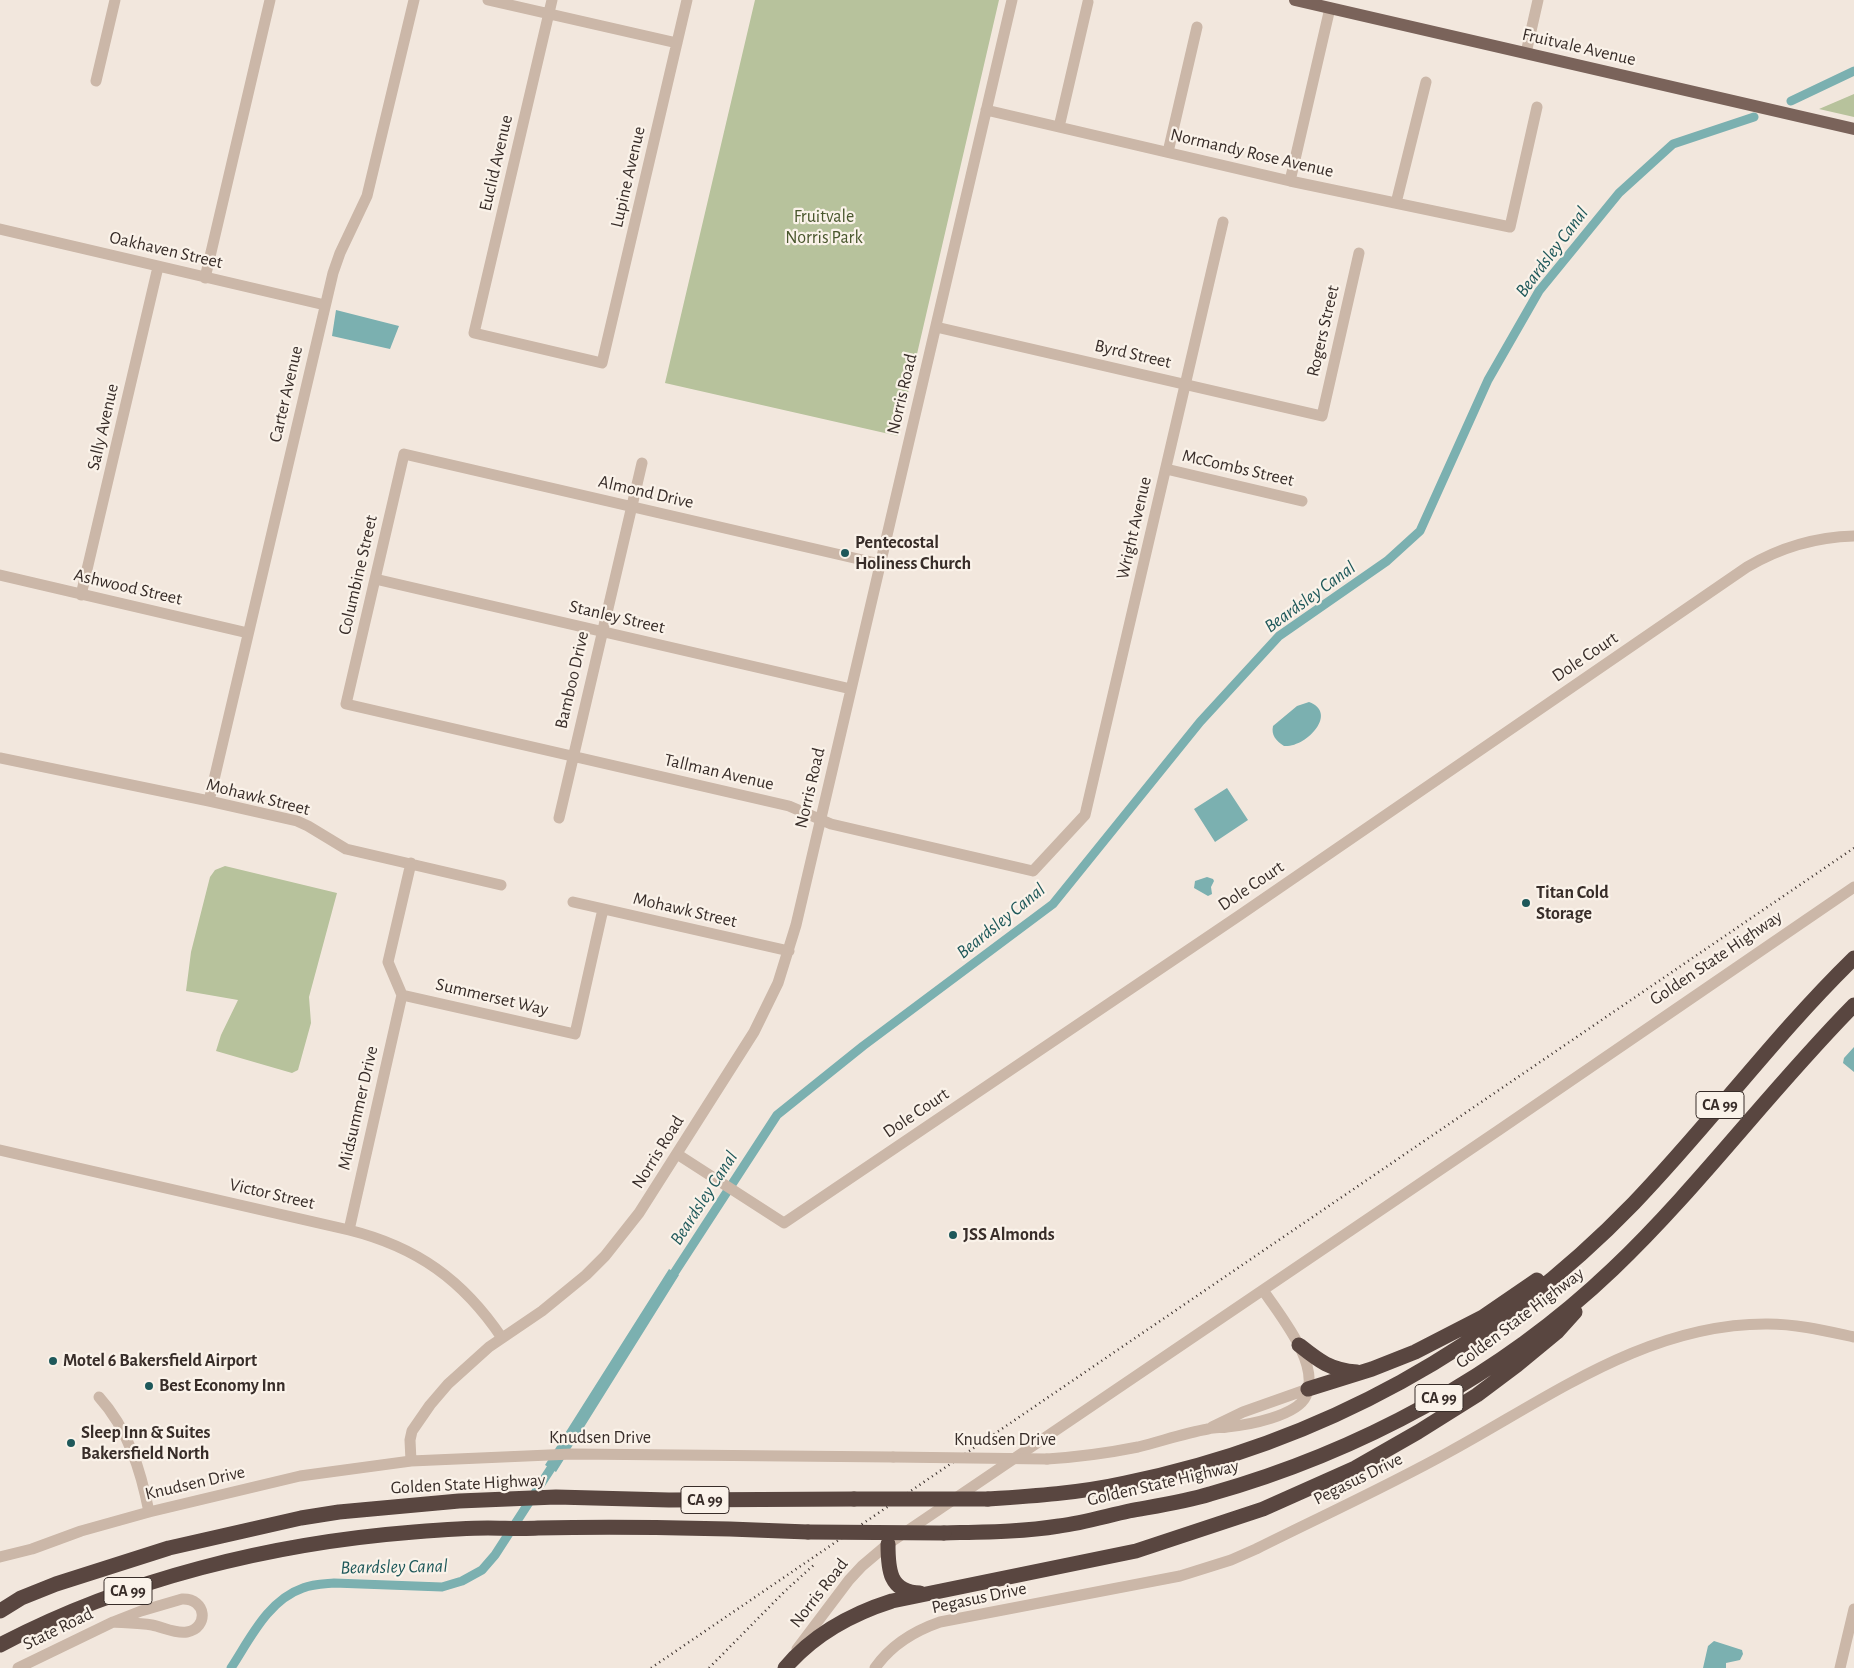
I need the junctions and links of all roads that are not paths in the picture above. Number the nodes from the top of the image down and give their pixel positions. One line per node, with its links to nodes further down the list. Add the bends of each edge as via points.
1 (115, 0): 16 (street)
2 (270, 0): 29 (street)
3 (414, 0): 30 (street, Carter Avenue, via 369,189 332,273)
4 (488, 0): 12 (street)
5 (552, 0): 12 (street, Euclid Avenue)
6 (687, 0): 14 (street, Lupine Avenue)
7 (1012, 0): 19 (street, Norris Road)
8 (1295, 0): 11 (main road, Fruitvale Avenue)
9 (1538, 0): 15 (street)
10 (1088, 2): 20 (street)
11 (1330, 8): 15 (main road, Fruitvale Avenue); 23 (street)
12 (548, 14): 14 (street); 32 (street, Euclid Avenue, via 474,333)
13 (1197, 27): 22 (street)
14 (677, 43): 32 (street, Lupine Avenue)
15 (1526, 53): 21 (main road, Fruitvale Avenue)
16 (96, 81)
17 (1426, 82): 24 (street)
18 (1537, 107): 24 (street, Normandy Rose Avenue, via 1510,227)
19 (986, 110): 20 (street, Normandy Rose Avenue); 31 (street, Norris Road)
20 (1059, 127): 22 (street, Normandy Rose Avenue)
21 (1854, 128)
22 (1168, 152): 23 (street, Normandy Rose Avenue)
23 (1290, 180): 24 (street, Normandy Rose Avenue)
24 (1396, 203)
25 (1223, 222): 33 (street, Wright Avenue)
26 (0, 230): 28 (street, Oakhaven Street)
27 (1359, 253): 34 (street, Rogers Street)
28 (158, 267): 29 (street, Oakhaven Street); 44 (street, Sally Avenue)
29 (205, 278): 30 (street, Oakhaven Street)
30 (325, 305): 46 (street, Carter Avenue)
31 (936, 327): 33 (street, Byrd Street); 41 (street, Norris Road)
32 (602, 363)
33 (1185, 384): 34 (street, Byrd Street); 37 (street, Wright Avenue)
34 (1322, 416)
35 (404, 454): 39 (street, Almond Drive); 43 (street, Columbine Street)
36 (642, 463): 39 (street, Bamboo Drive)
37 (1166, 469): 38 (street, McCombs Street); 54 (street, Wright Avenue, via 1085,814)
38 (1302, 501)
39 (631, 506): 41 (street, Almond Drive); 45 (street, Bamboo Drive)
40 (1854, 536): 65 (street, Dole Court, via 1800,543 1748,567 784,1223)
41 (880, 564): 47 (street, Norris Road)
42 (0, 575): 44 (street, Ashwood Street)
43 (375, 579): 45 (street, Stanley Street); 48 (street, Columbine Street)
44 (82, 595): 46 (street, Ashwood Street)
45 (602, 631): 47 (street, Stanley Street); 49 (street, Bamboo Drive)
46 (248, 633): 51 (street, Carter Avenue)
47 (851, 689): 53 (street, Norris Road)
48 (346, 704): 49 (street, Tallman Avenue)
49 (572, 756): 52 (street, Bamboo Drive); 53 (street, Tallman Avenue, via 789,806)
50 (0, 758): 51 (street, Mohawk Street)
51 (208, 801): 55 (street, Mohawk Street, via 297,821 346,849)
52 (559, 818)
53 (820, 821): 54 (street, Tallman Avenue, via 1033,871); 60 (street, Norris Road)
54 (1066, 835)
55 (411, 863): 56 (street, Mohawk Street); 62 (street, via 388,962)
56 (501, 885)
57 (1854, 887): 69 (street, Golden State Highway)
58 (573, 902): 59 (street, Mohawk Street)
59 (603, 909): 60 (street, Mohawk Street); 62 (street, Summerset Way, via 575,1034)
60 (789, 951): 65 (street, Norris Road, via 778,983 754,1032)
61 (1854, 958): 67 (highway, Golden State Highway / CA 99, via 1634,1203)
62 (402, 995): 66 (street, Midsummer Drive)
63 (1854, 1005): 68 (highway, Golden State Highway / CA 99, via 1666,1216)
64 (0, 1150): 66 (street, Victor Street)
65 (677, 1154): 71 (street, Norris Road, via 639,1213 606,1256 566,1293)
66 (349, 1230): 71 (street, Victor Street, via 404,1248 442,1272 482,1310)
67 (1585, 1251): 73 (highway, via 1456,1332); 82 (highway, Golden State Highway / CA 99, bridge, via 1491,1327 1380,1394 1298,1432 1227,1458 1124,1484 1067,1493 988,1499 556,1497 406,1505 293,1520 169,1548)
68 (1613, 1269): 81 (highway, via 1558,1332 1517,1365 1427,1427 1355,1468 1263,1509 1136,1551); 87 (highway, Golden State Highway / CA 99, bridge, via 1551,1322 1463,1384 1381,1429 1271,1475 1207,1495 1060,1526 1003,1531 486,1528 330,1541 216,1563 103,1600)
69 (1263, 1290): 72 (street); 79 (street, Golden State Highway)
70 (1854, 1337): 90 (street, Pegasus Drive, via 1806,1327 1757,1324 1701,1330 1659,1342 1599,1369 1449,1452 1232,1560 1180,1576 940,1622 897,1644)
71 (502, 1338): 77 (street, Norris Road, via 468,1365 430,1405 412,1431)
72 (1299, 1345): 73 (highway, via 1326,1366); 74 (street, via 1308,1368)
73 (1363, 1372): 74 (highway)
74 (1308, 1389): 76 (street, Knudsen Drive, via 1226,1418); 76 (street, Knudsen Drive, via 1300,1406 1286,1413 1228,1427)
75 (99, 1397): 78 (street, via 128,1443 138,1467)
76 (1210, 1428): 77 (street, Knudsen Drive, bridge, via 1120,1451 1047,1458 572,1454)
77 (411, 1461): 78 (street, Knudsen Drive, via 300,1476)
78 (149, 1512): 80 (street, Knudsen Drive)
79 (888, 1544): 81 (highway, via 888,1568 896,1584 910,1592); 89 (street, Norris Road, via 849,1580)
80 (0, 1558)
81 (924, 1593): 89 (highway, via 854,1615 813,1641)
82 (21, 1598): 83 (highway); 85 (highway, Golden State Highway / CA 99)
83 (0, 1606)
84 (1854, 1609): 91 (street)
85 (0, 1610)
86 (113, 1622): 86 (street, State Road, via 186,1632 199,1625 202,1610 195,1601 182,1599); 88 (street, State Road)
87 (0, 1645)
88 (18, 1668)
89 (784, 1668)
90 (875, 1668)
91 (1840, 1668)

